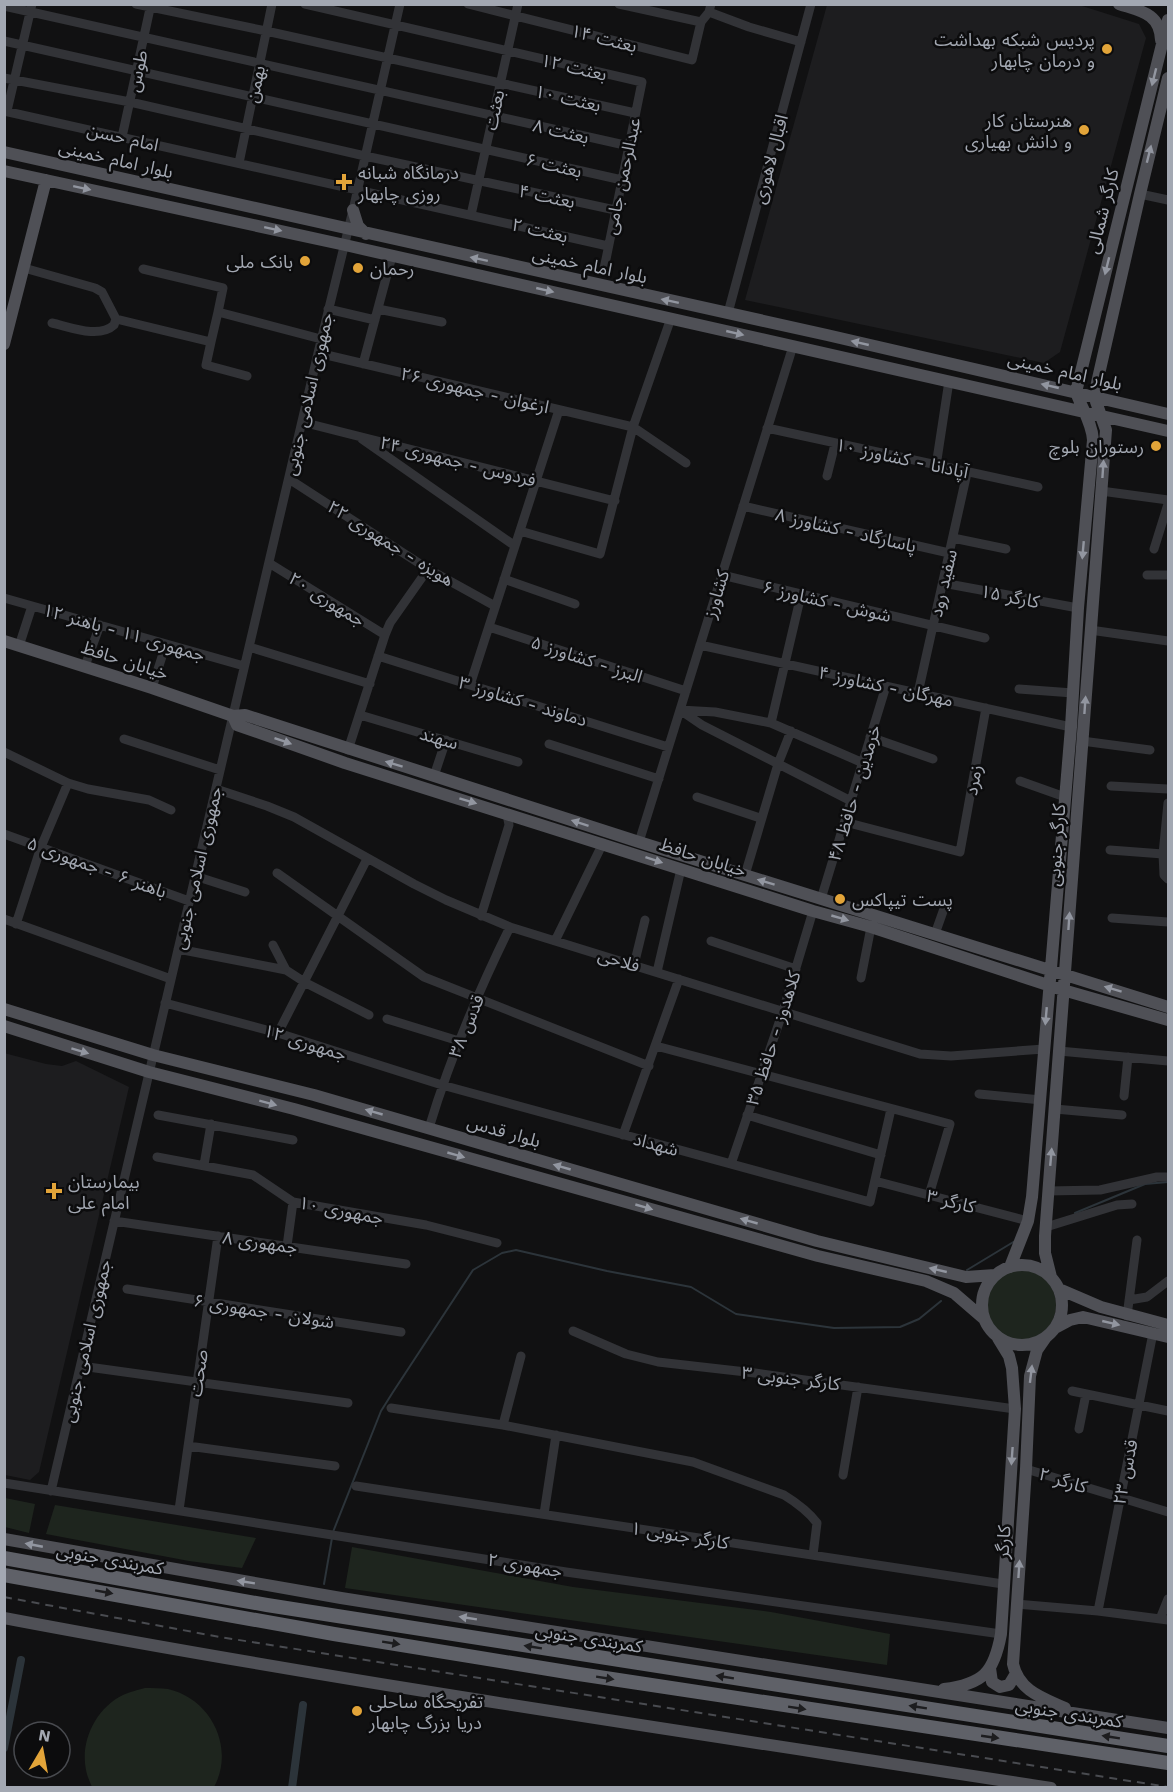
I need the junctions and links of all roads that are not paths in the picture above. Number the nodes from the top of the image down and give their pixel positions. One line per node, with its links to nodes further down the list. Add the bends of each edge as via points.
1 (136, 4): 11 (street, بعثت ۱۰)
2 (272, 4): 18 (street, بهمن)
3 (305, 4): 17 (street, بعثت ۱۲)
4 (400, 4): 17 (street, جمهوری اسلامی جنوبی)
5 (468, 4): 14 (street, بعثت ۱۴)
6 (518, 4): 14 (street, بعثت)
7 (619, 4): 16 (street)
8 (811, 4): 21 (street, اقبال لاهوری)
9 (1119, 4): 23 (main road, via 1152,16 1161,31)
10 (4, 6): 12 (street, بعثت ۸)
11 (151, 6): 18 (street, بعثت ۱۰); 19 (street, طوس)
12 (32, 8): 19 (street, بعثت ۸); 22 (street)
13 (710, 8): 16 (street); 21 (street, via 749,27)
14 (515, 16): 16 (street, بعثت ۱۴, via 692,60); 24 (street, بعثت)
15 (1168, 20): 23 (main road, کارگر شمالی)
16 (701, 22)
17 (395, 27): 24 (street, بعثت ۱۲); 25 (street, جمهوری اسلامی جنوبی)
18 (266, 31): 25 (street, بعثت ۱۰); 26 (street, بهمن)
19 (144, 37): 26 (street, بعثت ۸); 27 (street, طوس)
20 (4, 41): 22 (street, بعثت ۶)
21 (801, 42): 69 (street, اقبال لاهوری)
22 (23, 45): 27 (street, بعثت ۶); 29 (street)
23 (1162, 46): 76 (main road, کارگر شمالی, one-way to 76)
24 (507, 52): 30 (street, بعثت ۱۲); 31 (street, بعثت)
25 (388, 58): 31 (street, بعثت ۱۰); 32 (street, جمهوری اسلامی جنوبی)
26 (260, 63): 32 (street, بعثت ۸); 33 (street, بهمن)
27 (137, 71): 33 (street, بعثت ۶); 34 (street, طوس)
28 (1168, 78): 38 (main road, کارگر شمالی)
29 (9, 79): 34 (street, بعثت ۴); 35 (street)
30 (642, 82): 36 (street, عبدالرحمن جامی)
31 (500, 83): 36 (street, بعثت ۱۰); 37 (street, بعثت)
32 (380, 90): 37 (street, بعثت ۸); 39 (street, جمهوری اسلامی جنوبی)
33 (252, 98): 39 (street, بعثت ۶); 40 (street, بهمن)
34 (130, 102): 40 (street, بعثت ۴); 41 (street, طوس)
35 (6, 111): 41 (street, امام حسن)
36 (635, 113): 42 (street, عبدالرحمن جامی)
37 (493, 116): 42 (street, بعثت ۸); 43 (street, بعثت)
38 (1163, 119): 52 (main road, کارگر شمالی, one-way to 38)
39 (372, 124): 43 (street, بعثت ۶); 45 (street, جمهوری اسلامی جنوبی)
40 (246, 128): 45 (street, بعثت ۴); 46 (street, بهمن)
41 (122, 136): 46 (street, امام حسن)
42 (628, 146): 49 (street, عبدالرحمن جامی)
43 (486, 150): 49 (street, بعثت ۶); 50 (street, بعثت)
44 (4, 152): 57 (main road, بلوار امام خمینی)
45 (365, 156): 50 (street, بعثت ۴); 51 (street, جمهوری اسلامی جنوبی)
46 (239, 163): 51 (street, امام حسن)
47 (4, 171): 48 (main road, بلوار امام خمینی)
48 (46, 180): 60 (main road, بلوار امام خمینی, one-way to 60); 63 (main road)
49 (621, 180): 55 (street, عبدالرحمن جامی)
50 (479, 181): 55 (street, بعثت ۴); 56 (street, بعثت)
51 (358, 189): 54 (street, جمهوری اسلامی جنوبی); 56 (street, بعثت ۲)
52 (1140, 194): 53 (street); 77 (main road, کارگر شمالی)
53 (1168, 200)
54 (353, 210): 57 (main road, via 343,223); 58 (street, جمهوری اسلامی جنوبی); 59 (main road, via 358,226)
55 (615, 210): 61 (street, عبدالرحمن جامی)
56 (471, 215): 61 (street, بعثت ۲)
57 (334, 227): 58 (main road, بلوار امام خمینی)
58 (348, 230): 59 (main road, بلوار امام خمینی); 60 (street, جمهوری اسلامی جنوبی)
59 (366, 234): 69 (main road, بلوار امام خمینی, one-way to 59)
60 (345, 244): 62 (main road, بلوار امام خمینی); 66 (street, جمهوری اسلامی جنوبی)
61 (608, 246): 65 (street, عبدالرحمن جامی)
62 (392, 256): 67 (street); 71 (main road, بلوار امام خمینی, one-way to 71)
63 (24, 268): 70 (main road); 72 (street, via 95,288 102,292)
64 (143, 269): 68 (street, via 223,288)
65 (603, 269)
66 (328, 309): 73 (street); 78 (street, جمهوری اسلامی جنوبی)
67 (378, 309): 73 (street); 74 (street)
68 (218, 312): 78 (street); 79 (street)
69 (728, 314): 86 (main road, بلوار امام خمینی, one-way to 69)
70 (8, 316): 80 (main road)
71 (671, 318): 81 (main road, بلوار امام خمینی, one-way to 81); 93 (street)
72 (116, 319): 75 (street, via 114,325 103,331); 79 (street)
73 (375, 320): 83 (street)
74 (442, 322)
75 (52, 323)
76 (1093, 324): 77 (main road, via 1099,334); 86 (main road, کارگر شمالی)
77 (1110, 329): 87 (main road, کارگر شمالی)
78 (321, 339): 82 (street, جمهوری اسلامی جنوبی)
79 (211, 342): 84 (street, via 206,365)
80 (4, 344)
81 (793, 346): 85 (main road, بلوار امام خمینی); 94 (street, کشاورز)
82 (318, 353): 83 (street, ارغوان - جمهوری ۲۶); 92 (street, جمهوری اسلامی جنوبی)
83 (363, 364): 88 (street, ارغوان - جمهوری ۲۶)
84 (247, 376)
85 (949, 381): 89 (main road, بلوار امام خمینی); 99 (street)
86 (1077, 392): 87 (main road, بلوار امام خمینی); 89 (main road)
87 (1094, 396): 90 (main road, بلوار امام خمینی); 91 (main road)
88 (559, 410): 93 (street, ارغوان - جمهوری ۲۶); 103 (street)
89 (1083, 410): 91 (main road, بلوار امام خمینی); 127 (main road, کارگر جنوبی, one-way to 127, via 1091,424 1093,440)
90 (1168, 414)
91 (1102, 415): 95 (main road, بلوار امام خمینی); 105 (main road, کارگر جنوبی, one-way to 91, via 1106,430)
92 (302, 422): 96 (street, فردوس - جمهوری ۲۴); 102 (street, جمهوری اسلامی جنوبی)
93 (633, 427): 98 (street); 106 (street)
94 (767, 428): 97 (street, آپادانا - کشاورز ۱۰); 108 (street, کشاورز)
95 (1168, 431)
96 (357, 436): 103 (street, فردوس - جمهوری ۲۴); 111 (street)
97 (835, 444): 99 (street, آپادانا - کشاورز ۱۰); 101 (street)
98 (686, 463)
99 (936, 466): 100 (street, آپادانا - کشاورز ۱۰)
100 (967, 473): 104 (street, آپادانا - کشاورز ۱۰); 110 (street, سفید رود)
101 (827, 476)
102 (288, 478): 115 (street, جمهوری اسلامی جنوبی); 116 (street, هویزه - جمهوری ۲۲)
103 (536, 481): 106 (street, فردوس - جمهوری ۲۴); 109 (street)
104 (1038, 487)
105 (1101, 491): 107 (street); 128 (main road, کارگر جنوبی)
106 (615, 501): 109 (street, via 600,554)
107 (1168, 502): 113 (street)
108 (743, 506): 114 (street, پاسارگاد - کشاورز ۸); 117 (street, کشاورز)
109 (520, 531): 111 (street)
110 (953, 538): 112 (street); 114 (street, سفید رود)
111 (515, 546): 120 (street)
112 (1006, 549)
113 (1154, 549)
114 (949, 553): 121 (street, سفید رود)
115 (269, 562): 133 (street, جمهوری ۲۰); 140 (street, جمهوری اسلامی جنوبی)
116 (428, 569): 126 (street, هویزه - جمهوری ۲۲); 133 (street)
117 (722, 575): 122 (street, شوش - کشاورز ۶); 139 (street, کشاورز)
118 (1147, 575): 119 (street)
119 (1168, 575)
120 (504, 579): 124 (street); 126 (street)
121 (943, 583): 127 (street, کارگر ۱۵); 130 (street, سفید رود)
122 (801, 595): 130 (street, شوش - کشاورز ۶); 142 (street)
123 (4, 598): 125 (street, جمهوری ۱۱ - باهنر ۱۲)
124 (575, 604)
125 (32, 606): 129 (street, جمهوری ۱۱ - باهنر ۱۲); 138 (street)
126 (495, 606): 131 (street)
127 (1078, 609): 128 (main road); 152 (main road, کارگر جنوبی)
128 (1092, 610): 132 (main road, کارگر جنوبی)
129 (100, 625): 137 (street, جمهوری ۱۱ - باهنر ۱۲); 143 (street)
130 (933, 626): 134 (street, شوش - کشاورز ۶); 151 (street, سفید رود)
131 (489, 627): 146 (street); 150 (street, البرز - کشاورز ۵)
132 (1090, 630): 136 (street); 163 (main road, کارگر جنوبی, one-way to 132)
133 (385, 635): 141 (street)
134 (985, 638)
135 (4, 641): 138 (main road, خیابان حافظ)
136 (1168, 642)
137 (166, 644): 144 (street, جمهوری ۱۱ - باهنر ۱۲); 148 (street)
138 (19, 645): 143 (main road, خیابان حافظ)
139 (700, 645): 142 (street, مهرگان - کشاورز ۴); 150 (street, کشاورز)
140 (249, 647): 144 (street, جمهوری اسلامی جنوبی); 145 (street)
141 (378, 656): 145 (street); 146 (street, دماوند - کشاورز ۳)
142 (785, 664): 147 (street, مهرگان - کشاورز ۴); 157 (street)
143 (85, 666): 148 (main road, خیابان حافظ)
144 (244, 666): 156 (street, جمهوری اسلامی جنوبی)
145 (369, 684): 155 (street)
146 (470, 685): 165 (street, دماوند - کشاورز ۳)
147 (886, 686): 151 (street, مهرگان - کشاورز ۴); 160 (street, خرمدین - حافظ ۴۸)
148 (152, 688): 156 (main road, خیابان حافظ)
149 (1019, 689): 152 (street)
150 (686, 691): 154 (street, کشاورز)
151 (918, 693): 153 (street, مهرگان - کشاورز ۴)
152 (1073, 693): 158 (main road, کارگر جنوبی)
153 (986, 708): 158 (street, مهرگان - کشاورز ۴); 189 (street, زمرد, via 960,852)
154 (680, 710): 157 (street); 165 (street, کشاورز); 172 (street)
155 (360, 715): 162 (street, سهند); 166 (street)
156 (233, 716): 166 (main road, خیابان حافظ, via 245,715); 173 (street, جمهوری اسلامی جنوبی); 187 (main road, خیابان حافظ, one-way to 187, via 237,725)
157 (771, 723): 159 (street)
158 (1071, 727): 181 (main road, کارگر جنوبی)
159 (791, 731): 171 (street); 172 (street)
160 (870, 737): 169 (street); 171 (street, خرمدین - حافظ ۴۸)
161 (124, 739): 173 (street)
162 (446, 740): 170 (street, سهند); 174 (street)
163 (1082, 741): 167 (street); 229 (main road, کارگر جنوبی, one-way to 163)
164 (549, 744): 175 (street)
165 (668, 747): 175 (street, کشاورز)
166 (348, 750): 174 (main road, خیابان حافظ, one-way to 166)
167 (1150, 750)
168 (4, 752): 177 (street)
169 (933, 759)
170 (518, 762)
171 (863, 763): 183 (street, خرمدین - حافظ ۴۸)
172 (778, 764): 183 (street); 188 (street)
173 (220, 770): 179 (street, جمهوری اسلامی جنوبی)
174 (434, 776): 186 (main road, خیابان حافظ)
175 (658, 779): 192 (street, کشاورز)
176 (1020, 781): 181 (street)
177 (68, 783): 185 (street, via 149,800); 194 (street)
178 (1112, 786): 180 (street)
179 (216, 789): 197 (street, فلاحی, via 294,817); 202 (street, جمهوری اسلامی جنوبی)
180 (1168, 789)
181 (1065, 797): 227 (main road, کارگر جنوبی)
182 (697, 798): 188 (street)
183 (851, 801): 189 (street, خرمدین - حافظ ۴۸)
184 (1168, 803): 196 (street)
185 (171, 810)
186 (552, 813): 190 (main road); 192 (main road, خیابان حافظ, one-way to 186)
187 (507, 814): 190 (main road, خیابان حافظ); 211 (street, via 509,825)
188 (760, 818): 201 (street)
189 (845, 822): 206 (street, خرمدین - حافظ ۴۸)
190 (548, 827): 193 (main road, خیابان حافظ)
191 (4, 834): 194 (street, باهنر ۶ - جمهوری ۵)
192 (639, 842): 198 (main road, خیابان حافظ)
193 (603, 843): 199 (main road, خیابان حافظ, one-way to 199); 220 (street)
194 (42, 847): 207 (street, باهنر ۶ - جمهوری ۵); 216 (street)
195 (1110, 850): 196 (street)
196 (1163, 854): 203 (street)
197 (367, 860): 210 (street); 211 (street, فلاحی)
198 (716, 866): 201 (main road, خیابان حافظ); 204 (main road)
199 (681, 869): 204 (main road, خیابان حافظ); 228 (street)
200 (277, 873): 210 (street)
201 (745, 875): 206 (main road, خیابان حافظ, one-way to 201)
202 (195, 876): 205 (street); 207 (street, جمهوری اسلامی جنوبی)
203 (1166, 877)
204 (712, 879): 209 (main road, خیابان حافظ)
205 (245, 892)
206 (821, 899): 219 (main road, خیابان حافظ)
207 (189, 901): 223 (street, جمهوری اسلامی جنوبی)
208 (946, 903): 219 (street)
209 (813, 911): 218 (main road, خیابان حافظ, one-way to 218); 225 (street, کلاهدوز - حافظ ۳۵)
210 (339, 916): 233 (street); 236 (street, via 424,977)
211 (481, 916): 217 (street, فلاحی)
212 (1112, 918): 215 (street)
213 (4, 920): 216 (street)
214 (645, 920): 224 (street)
215 (1168, 922)
216 (16, 924): 231 (street)
217 (510, 927): 220 (street, فلاحی); 236 (street, قدس ۳۸)
218 (871, 927): 230 (street); 234 (main road, خیابان حافظ)
219 (935, 934): 227 (main road, خیابان حافظ)
220 (555, 941): 224 (street, فلاحی)
221 (711, 941): 225 (street)
222 (273, 945): 226 (street)
223 (178, 950): 226 (street); 231 (street, جمهوری اسلامی جنوبی)
224 (634, 965): 228 (street, فلاحی)
225 (796, 969): 240 (street, کلاهدوز - حافظ ۳۵)
226 (286, 970): 233 (street)
227 (1050, 970): 229 (main road, خیابان حافظ); 234 (main road, کارگر جنوبی)
228 (657, 972): 232 (street, فلاحی)
229 (1065, 974): 235 (main road, کارگر جنوبی); 238 (main road, خیابان حافظ, one-way to 229)
230 (861, 978)
231 (171, 979): 237 (street, جمهوری اسلامی جنوبی)
232 (679, 979): 240 (street, فلاحی); 249 (street)
233 (306, 983): 241 (street); 246 (street)
234 (1049, 986): 235 (main road, خیابان حافظ); 250 (main road, کارگر جنوبی, one-way to 250)
235 (1063, 990): 243 (main road, خیابان حافظ); 251 (main road, کارگر جنوبی)
236 (476, 998): 247 (street, قدس ۳۸); 255 (street)
237 (165, 1003): 246 (street, جمهوری ۱۲); 252 (street, جمهوری اسلامی جنوبی)
238 (1168, 1006)
239 (4, 1009): 245 (main road, بلوار قدس)
240 (783, 1011): 250 (street, فلاحی, via 920,1054 951,1056); 257 (street, کلاهدوز - حافظ ۳۵)
241 (369, 1015)
242 (387, 1019): 247 (street)
243 (1168, 1020)
244 (4, 1026): 248 (main road, بلوار قدس)
245 (56, 1026): 248 (main road); 252 (main road, بلوار قدس)
246 (278, 1033): 258 (street, جمهوری ۱۲)
247 (459, 1041): 258 (street, قدس ۳۸)
248 (51, 1042): 256 (main road, بلوار قدس, one-way to 256)
249 (656, 1046): 255 (street); 257 (street)
250 (1044, 1049): 261 (main road, کارگر جنوبی)
251 (1059, 1051): 253 (street); 263 (main road, کارگر جنوبی)
252 (153, 1055): 256 (street, جمهوری اسلامی جنوبی); 268 (main road, بلوار قدس, one-way to 252)
253 (1128, 1057): 254 (street); 260 (street)
254 (1168, 1061)
255 (649, 1066): 269 (street)
256 (149, 1072): 276 (main road, بلوار قدس, one-way to 276); 283 (street, جمهوری اسلامی جنوبی)
257 (761, 1073): 262 (street); 265 (street, کلاهدوز - حافظ ۳۵)
258 (442, 1085): 268 (street, قدس ۳۸); 269 (street, شهداد)
259 (979, 1094): 261 (street)
260 (1124, 1096)
261 (1041, 1100): 284 (main road, کارگر جنوبی)
262 (891, 1109): 271 (street); 280 (street, via 950,1124)
263 (1054, 1109): 266 (street); 279 (main road, کارگر جنوبی, one-way to 263)
264 (158, 1115): 267 (street)
265 (747, 1115): 271 (street); 274 (street, کلاهدوز - حافظ ۳۵)
266 (1122, 1115)
267 (211, 1124): 270 (street); 275 (street)
268 (429, 1128): 272 (main road, بلوار قدس)
269 (624, 1135): 274 (street, شهداد)
270 (293, 1140)
271 (881, 1155): 278 (street)
272 (525, 1156): 276 (main road); 292 (main road, بلوار قدس, one-way to 272, via 966,1277 828,1244)
273 (157, 1157): 275 (street, جمهوری ۱۰)
274 (731, 1164): 278 (street, شهداد, via 870,1202)
275 (204, 1166): 281 (street, جمهوری ۱۰, via 253,1175)
276 (520, 1173): 300 (main road, بلوار قدس, one-way to 300, via 818,1256 926,1281 954,1293)
277 (1168, 1177): 279 (street, via 1156,1176 1100,1190)
278 (875, 1181): 280 (street, کارگر ۳)
279 (1048, 1191): 285 (main road, کارگر جنوبی)
280 (929, 1195): 284 (street, کارگر ۳)
281 (293, 1202): 288 (street, جمهوری ۱۰); 289 (street)
282 (1132, 1204): 285 (street, via 1117,1204)
283 (114, 1221): 286 (street, جمهوری ۸); 309 (street, جمهوری اسلامی جنوبی)
284 (1028, 1221): 291 (main road, کارگر جنوبی)
285 (1046, 1227): 293 (main road, کارگر جنوبی, via 1045,1253)
286 (218, 1236): 289 (street, جمهوری ۸); 298 (street, صحت)
287 (1137, 1240): 297 (street)
288 (497, 1243)
289 (287, 1246): 290 (street, جمهوری ۸)
290 (406, 1264)
291 (1010, 1267): 292 (main road); 293 (main road, via 1032,1266)
292 (995, 1275): 300 (main road, via 983,1294)
293 (1051, 1277): 296 (main road)
294 (1168, 1281): 297 (street, via 1147,1297)
295 (128, 1289): 298 (street, شولان - جمهوری ۶)
296 (1059, 1289): 299 (main road); 304 (main road, via 1061,1316)
297 (1129, 1300): 299 (street)
298 (208, 1302): 303 (street, شولان - جمهوری ۶); 310 (street, صحت)
299 (1126, 1316): 301 (main road)
300 (983, 1318): 307 (main road)
301 (1168, 1325)
302 (573, 1331): 311 (street, کارگر جنوبی ۳, via 626,1354 658,1362)
303 (401, 1332)
304 (1051, 1333): 305 (main road, one-way to 305, via 1070,1320 1083,1317); 307 (main road, via 1022,1346); 324 (main road, کارگر, one-way to 304, via 1030,1376 1037,1350)
305 (1153, 1333): 306 (main road); 315 (street, قدس ۲۳)
306 (1168, 1337)
307 (998, 1338): 317 (main road, کارگر, via 1012,1368)
308 (521, 1356): 319 (street)
309 (81, 1366): 310 (street); 328 (street, جمهوری اسلامی جنوبی)
310 (197, 1382): 314 (street); 322 (street, صحت)
311 (858, 1387): 317 (street, کارگر جنوبی ۳); 325 (street)
312 (1072, 1391): 313 (street)
313 (1086, 1394): 315 (street); 320 (street)
314 (348, 1403)
315 (1139, 1404): 318 (street); 329 (street, قدس ۲۳)
316 (391, 1408): 319 (street)
317 (1015, 1409): 337 (main road, کارگر, one-way to 337)
318 (1168, 1411)
319 (503, 1425): 321 (street)
320 (1079, 1429)
321 (556, 1435): 332 (street); 334 (street, via 693,1462 784,1496 812,1515 817,1523)
322 (188, 1446): 323 (street); 330 (street, صحت)
323 (335, 1466)
324 (1026, 1469): 329 (street, کارگر ۲); 339 (main road, کارگر, one-way to 324)
325 (843, 1475)
326 (4, 1483): 328 (street, جمهوری ۲)
327 (356, 1486): 332 (street, کارگر جنوبی ۱)
328 (51, 1491): 330 (street, جمهوری ۲)
329 (1120, 1497): 331 (street, کارگر ۲); 340 (street, قدس ۲۳)
330 (179, 1510): 343 (street, جمهوری ۲, via 566,1572)
331 (1168, 1512)
332 (544, 1514): 334 (street, کارگر جنوبی ۱)
333 (4, 1539): 347 (main road, one-way to 333, via 304,1592)
334 (813, 1555): 337 (street, کارگر جنوبی ۱)
335 (4, 1558): 350 (highway, کمربندی جنوبی, one-way to 335, via 267,1605)
336 (4, 1575): 351 (highway, کمربندی جنوبی, one-way to 351, via 636,1683)
337 (1003, 1584): 343 (main road, کارگر)
338 (1168, 1599): 342 (street)
339 (1016, 1604): 340 (street); 344 (main road, کارگر)
340 (1098, 1611): 342 (street)
341 (4, 1618): 352 (main road, via 169,1649)
342 (1164, 1619)
343 (1000, 1634): 344 (main road); 345 (main road, کارگر, via 998,1653)
344 (1014, 1636): 346 (main road, کارگر)
345 (990, 1668): 346 (main road, via 992,1683 1000,1687 1009,1685); 347 (main road, via 966,1686)
346 (1015, 1675): 348 (main road, via 1033,1694)
347 (929, 1691): 348 (main road)
348 (1080, 1715): 349 (main road)
349 (1168, 1728)
350 (1168, 1746)
351 (1168, 1763)
352 (998, 1784): 353 (main road)
353 (1051, 1788)

